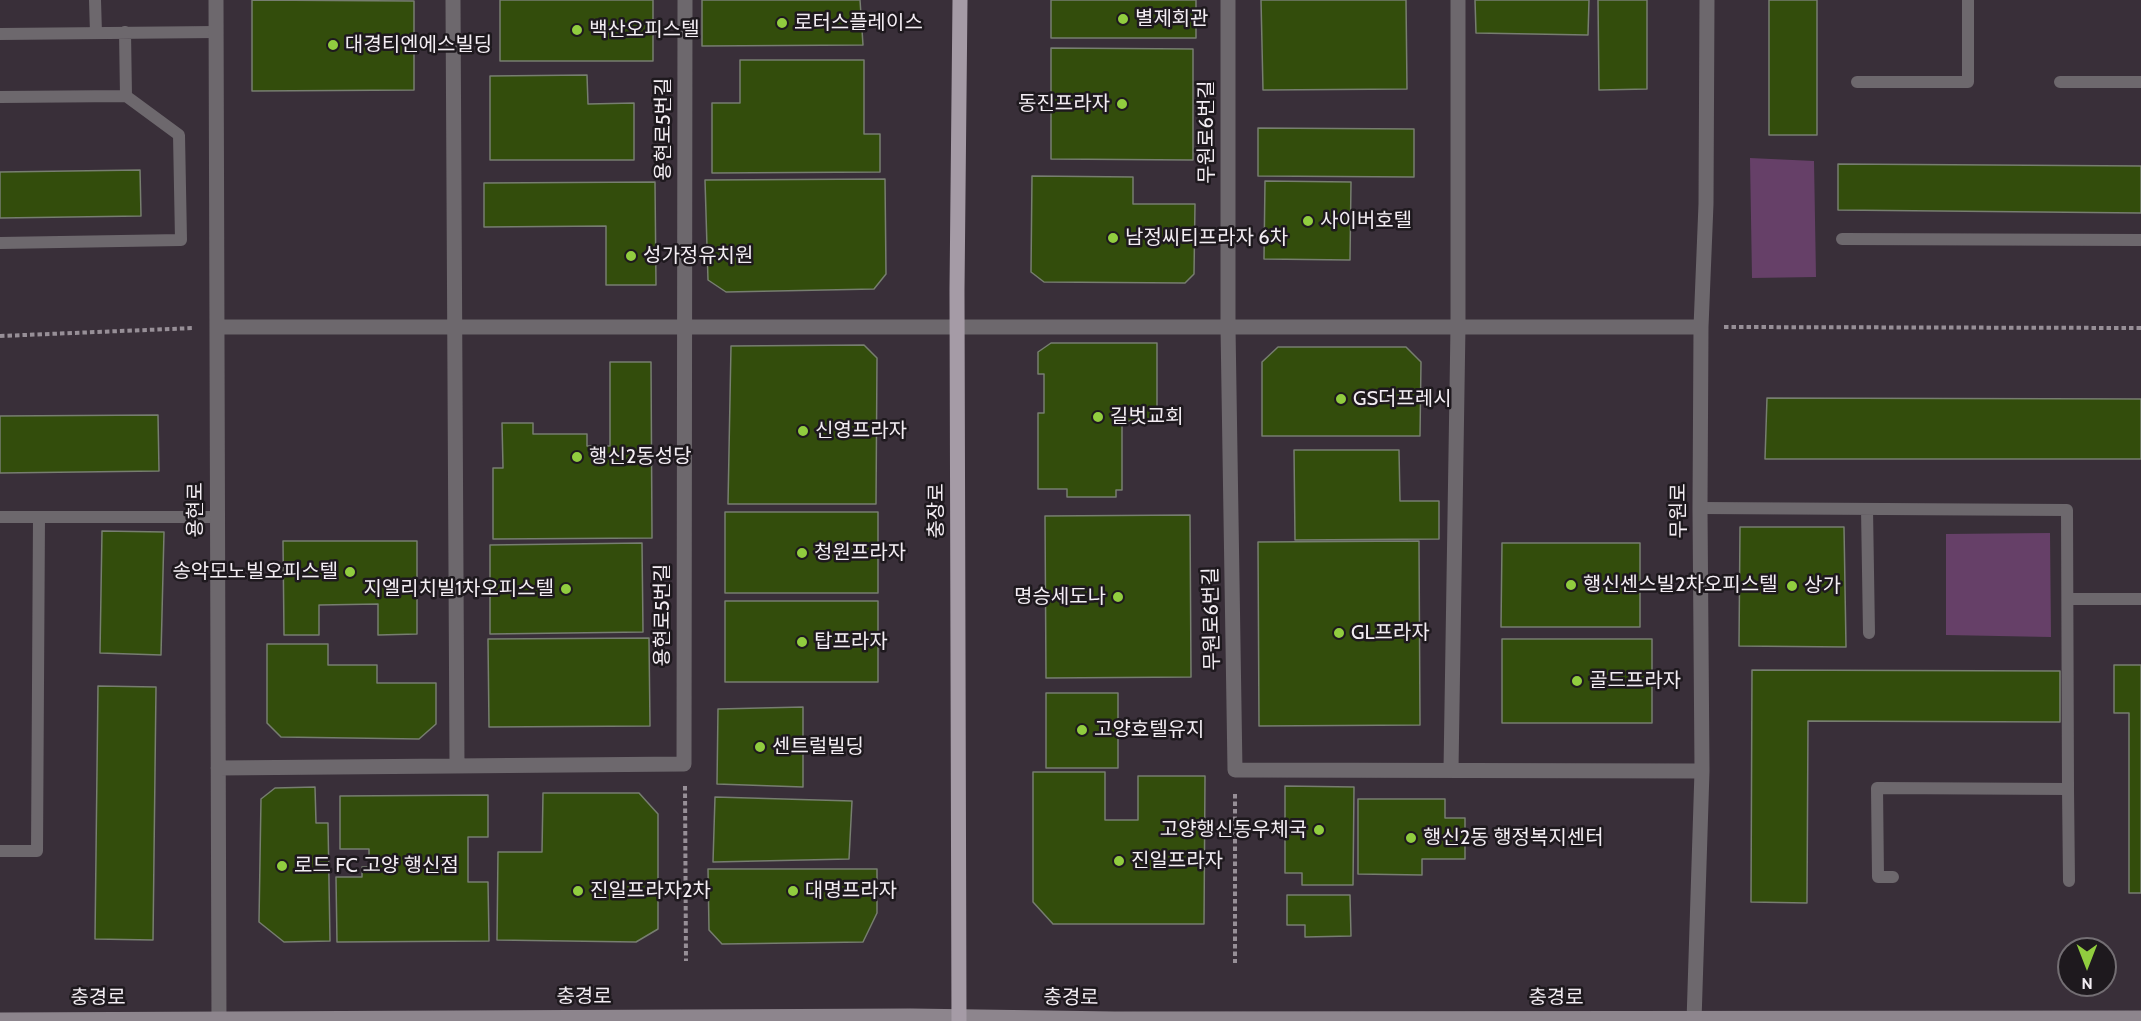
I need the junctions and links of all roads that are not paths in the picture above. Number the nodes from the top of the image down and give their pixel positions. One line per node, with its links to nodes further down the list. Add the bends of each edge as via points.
1 (95, 0): 11 (lane)
2 (216, 0): 10 (street, 용현로)
3 (453, 0): 24 (street)
4 (685, 0): 25 (street, 용현로5번길)
5 (960, 0): 26 (main road, 충장로)
6 (1228, 0): 27 (street, 무원로6번길)
7 (1458, 0): 22 (street)
8 (1707, 0): 28 (street, 무원로)
9 (1968, 0): 14 (lane, via 1968,82)
10 (216, 32): 12 (lane); 23 (street, 용현로)
11 (96, 33): 12 (lane); 13 (lane)
12 (125, 33): 17 (lane)
13 (0, 34)
14 (1857, 82)
15 (2060, 82): 16 (lane)
16 (2141, 82)
17 (126, 96): 18 (lane); 21 (lane, via 179,135 181,240)
18 (0, 97)
19 (1842, 239): 20 (lane)
20 (2141, 240)
21 (0, 243)
22 (1458, 326): 27 (street); 28 (street); 39 (street)
23 (218, 327): 24 (street); 33 (street, 용현로)
24 (455, 327): 25 (street); 37 (street)
25 (684, 327): 26 (street); 37 (street, 용현로5번길, via 684,764)
26 (957, 327): 27 (street); 46 (main road, 충장로)
27 (1228, 327): 39 (street, 무원로6번길, via 1235,770)
28 (1701, 327): 29 (street, 무원로)
29 (1700, 508): 30 (lane); 40 (street, 무원로)
30 (1868, 509): 34 (lane, via 2067,510); 36 (lane)
31 (0, 517): 32 (lane)
32 (39, 517): 33 (lane); 42 (lane, via 37,851)
33 (216, 517): 38 (street, 용현로)
34 (2067, 599): 35 (lane); 41 (lane)
35 (2141, 599)
36 (1869, 633)
37 (457, 764): 38 (street)
38 (218, 768): 48 (street, 용현로)
39 (1451, 770): 40 (street)
40 (1702, 771): 49 (street, 무원로)
41 (2068, 789): 43 (lane, via 1877,788 1878,877); 44 (lane)
42 (0, 851)
43 (1893, 877)
44 (2069, 881)
45 (2141, 1018): 49 (main road, 충경로)
46 (959, 1019): 48 (main road, 충경로); 49 (main road, 충경로)
47 (0, 1020): 48 (main road, 충경로)
48 (219, 1020)
49 (1694, 1020)

